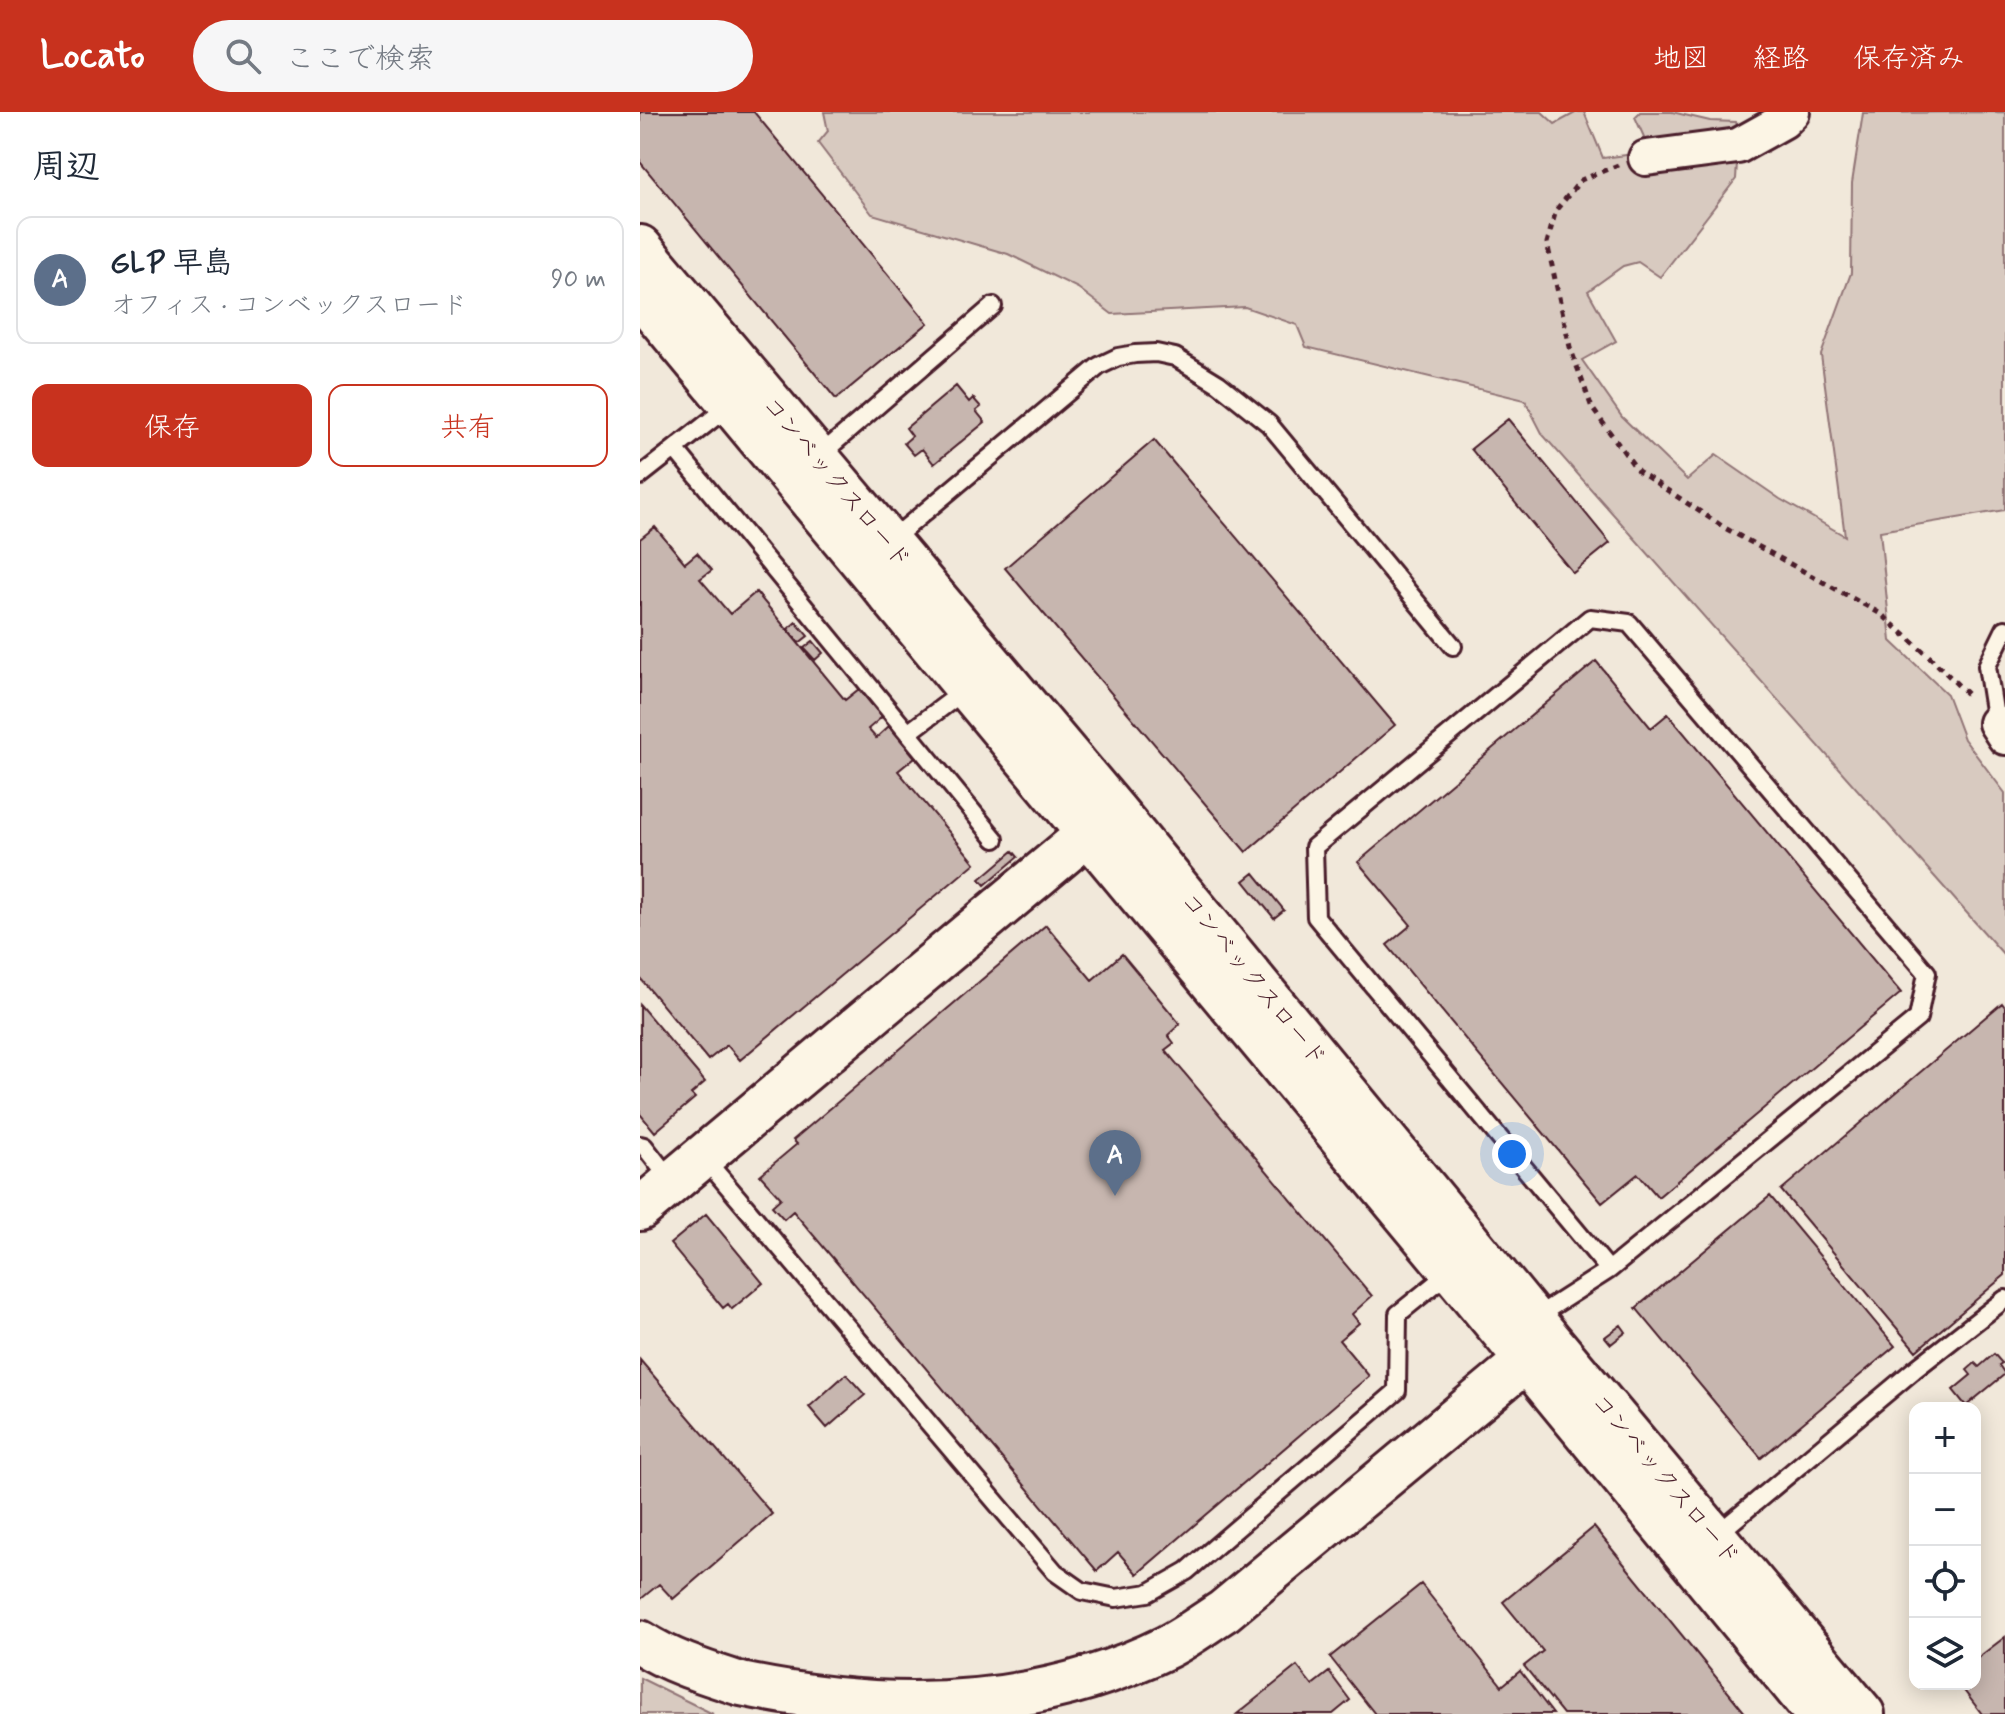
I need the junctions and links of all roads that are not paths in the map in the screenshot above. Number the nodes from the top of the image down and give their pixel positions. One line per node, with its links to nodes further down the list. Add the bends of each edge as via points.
1 (1792, 112): 2 (street, via 1738,146)
2 (1646, 158)
3 (640, 247): 4 (street, コンベックスロード)
4 (652, 304): 6 (street, コンベックスロード)
5 (993, 306): 8 (lane)
6 (743, 395): 7 (lane); 8 (street, コンベックスロード)
7 (675, 449): 9 (lane); 15 (lane)
8 (805, 468): 10 (street, コンベックスロード)
9 (640, 476)
10 (876, 553): 12 (lane, via 1099,366 1118,357 1156,353 1175,357 1219,384 1269,424); 13 (street, コンベックスロード)
11 (2005, 629): 14 (lane, via 1987,666)
12 (1453, 646)
13 (981, 678): 15 (lane); 16 (street, コンベックスロード)
14 (2000, 730)
15 (908, 733): 17 (lane)
16 (1102, 822): 19 (street); 21 (street, コンベックスロード)
17 (995, 839)
18 (640, 1145): 19 (lane)
19 (688, 1169): 20 (street); 21 (lane, via 1055,1572 1082,1591 1116,1598 1148,1593 1187,1571 1397,1391 1398,1314)
20 (640, 1209)
21 (1464, 1260): 24 (street, コンベックスロード)
22 (1609, 1270): 22 (lane, via 1316,917 1314,847 1590,618 1629,623 1927,973 1918,1018); 24 (lane)
23 (2005, 1299): 25 (lane)
24 (1529, 1339): 25 (street, コンベックスロード); 26 (street, via 1224,1611 1168,1646 1091,1678 1024,1698 959,1706 838,1706 772,1694 704,1672)
25 (1701, 1547): 27 (street, コンベックスロード); 28 (street, コンベックスロード)
26 (640, 1642)
27 (1817, 1714)
28 (1863, 1714)

